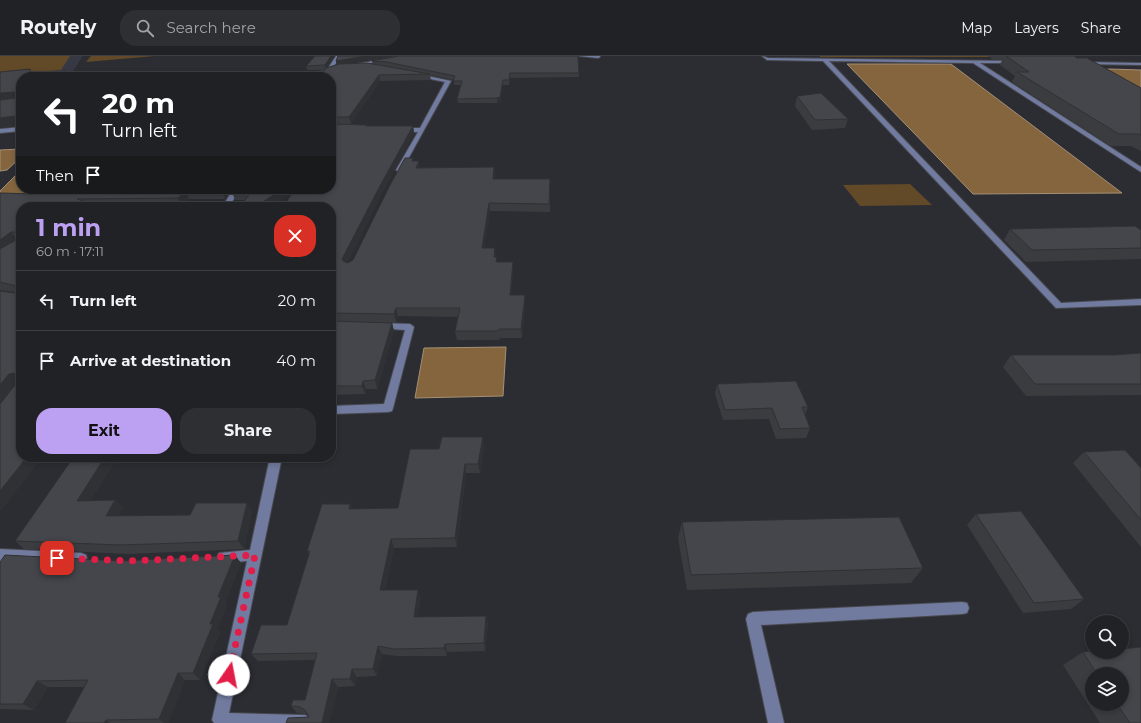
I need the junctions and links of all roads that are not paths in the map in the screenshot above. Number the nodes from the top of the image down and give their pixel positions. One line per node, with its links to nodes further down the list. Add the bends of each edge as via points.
1 (338, 56): 13 (street)
2 (412, 56): 12 (street, via 349,66)
3 (581, 56): 5 (street)
4 (764, 56): 6 (street, via 767,59)
5 (598, 57)
6 (825, 60): 7 (street); 22 (street, via 1058,306)
7 (976, 62): 8 (street); 20 (street)
8 (1023, 62)
9 (1078, 63): 10 (street)
10 (1141, 64)
11 (337, 68): 13 (street)
12 (372, 68)
13 (330, 70): 14 (street)
14 (316, 72)
15 (410, 73): 18 (street, via 448,81)
16 (16, 129): 19 (street)
17 (391, 129): 18 (street)
18 (422, 130): 21 (street)
19 (0, 131)
20 (1141, 170)
21 (394, 178)
22 (1141, 302)
23 (371, 326): 24 (street, via 410,327 388,408)
24 (336, 410)
25 (275, 462): 27 (street)
26 (0, 555): 29 (street)
27 (255, 555): 28 (street); 31 (street, via 220,720)
28 (208, 558)
29 (91, 560)
30 (962, 608): 32 (street, via 753,619)
31 (305, 723)
32 (776, 723)

